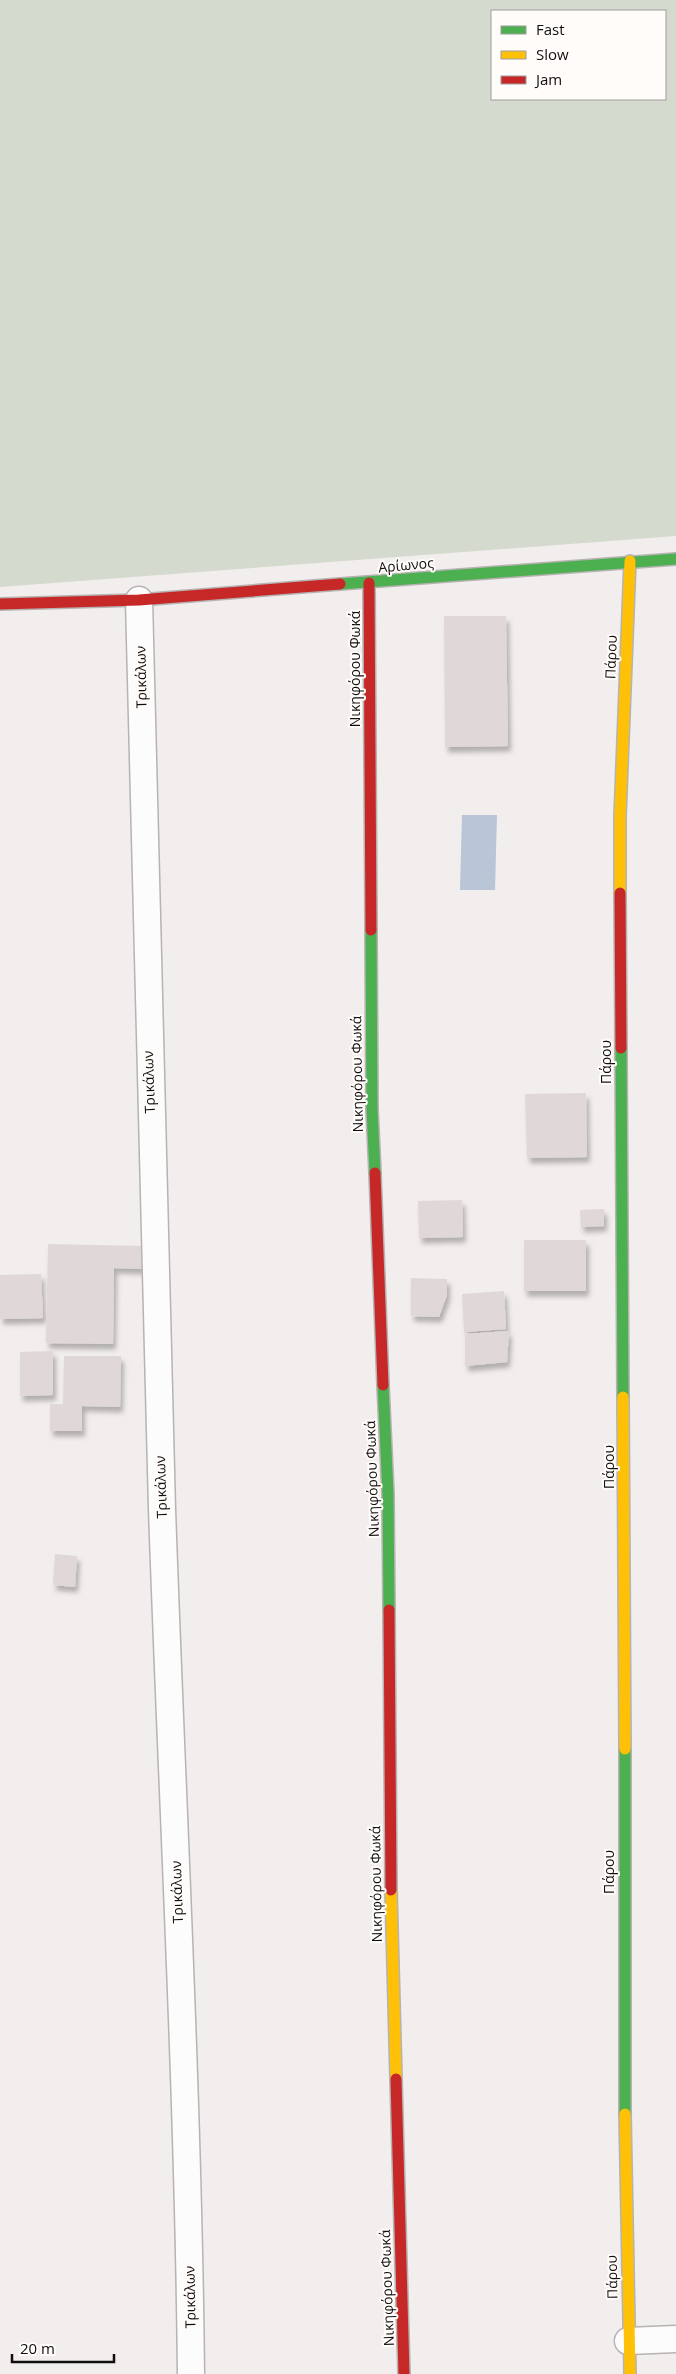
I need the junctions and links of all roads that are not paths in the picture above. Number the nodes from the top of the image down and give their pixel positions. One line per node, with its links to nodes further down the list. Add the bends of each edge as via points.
1 (676, 559): 2 (street, Αρίωνος)
2 (630, 561): 3 (street, Αρίωνος); 7 (street, Πάρου, via 620,817)
3 (369, 583): 4 (street, Αρίωνος); 9 (street, Νικηφόρου Φωκά, via 372,1109 388,1494 390,1859)
4 (140, 600): 5 (street, Αρίωνος); 8 (street, Τρικάλων, via 148,1050 162,1511 189,2179)
5 (0, 604)
6 (676, 2339): 7 (street)
7 (628, 2341): 10 (street, Πάρου)
8 (191, 2374)
9 (404, 2374)
10 (630, 2374)

